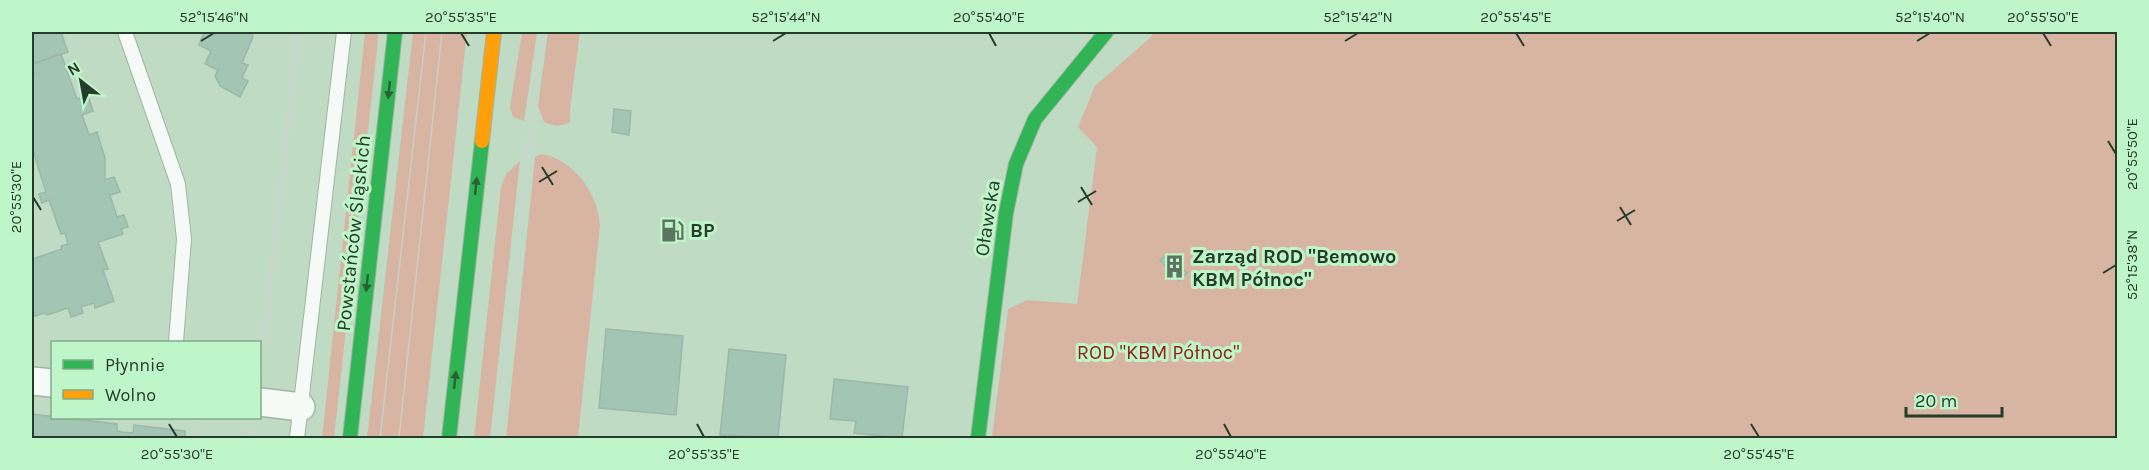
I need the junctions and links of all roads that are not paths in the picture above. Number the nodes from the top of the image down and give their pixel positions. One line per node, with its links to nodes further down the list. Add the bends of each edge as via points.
1 (125, 32): 6 (lane, via 178,184 183,239)
2 (344, 32): 10 (lane)
3 (395, 32): 12 (main road, Powstańców Śląskich, one-way to 12)
4 (494, 32): 13 (main road, one-way to 4)
5 (1106, 32): 14 (main road, Oławska, via 1035,119 1016,164 1006,213)
6 (176, 341)
7 (32, 381): 8 (street)
8 (51, 382)
9 (261, 402): 10 (street)
10 (301, 407): 11 (lane)
11 (297, 438)
12 (350, 438)
13 (449, 438)
14 (978, 438)

